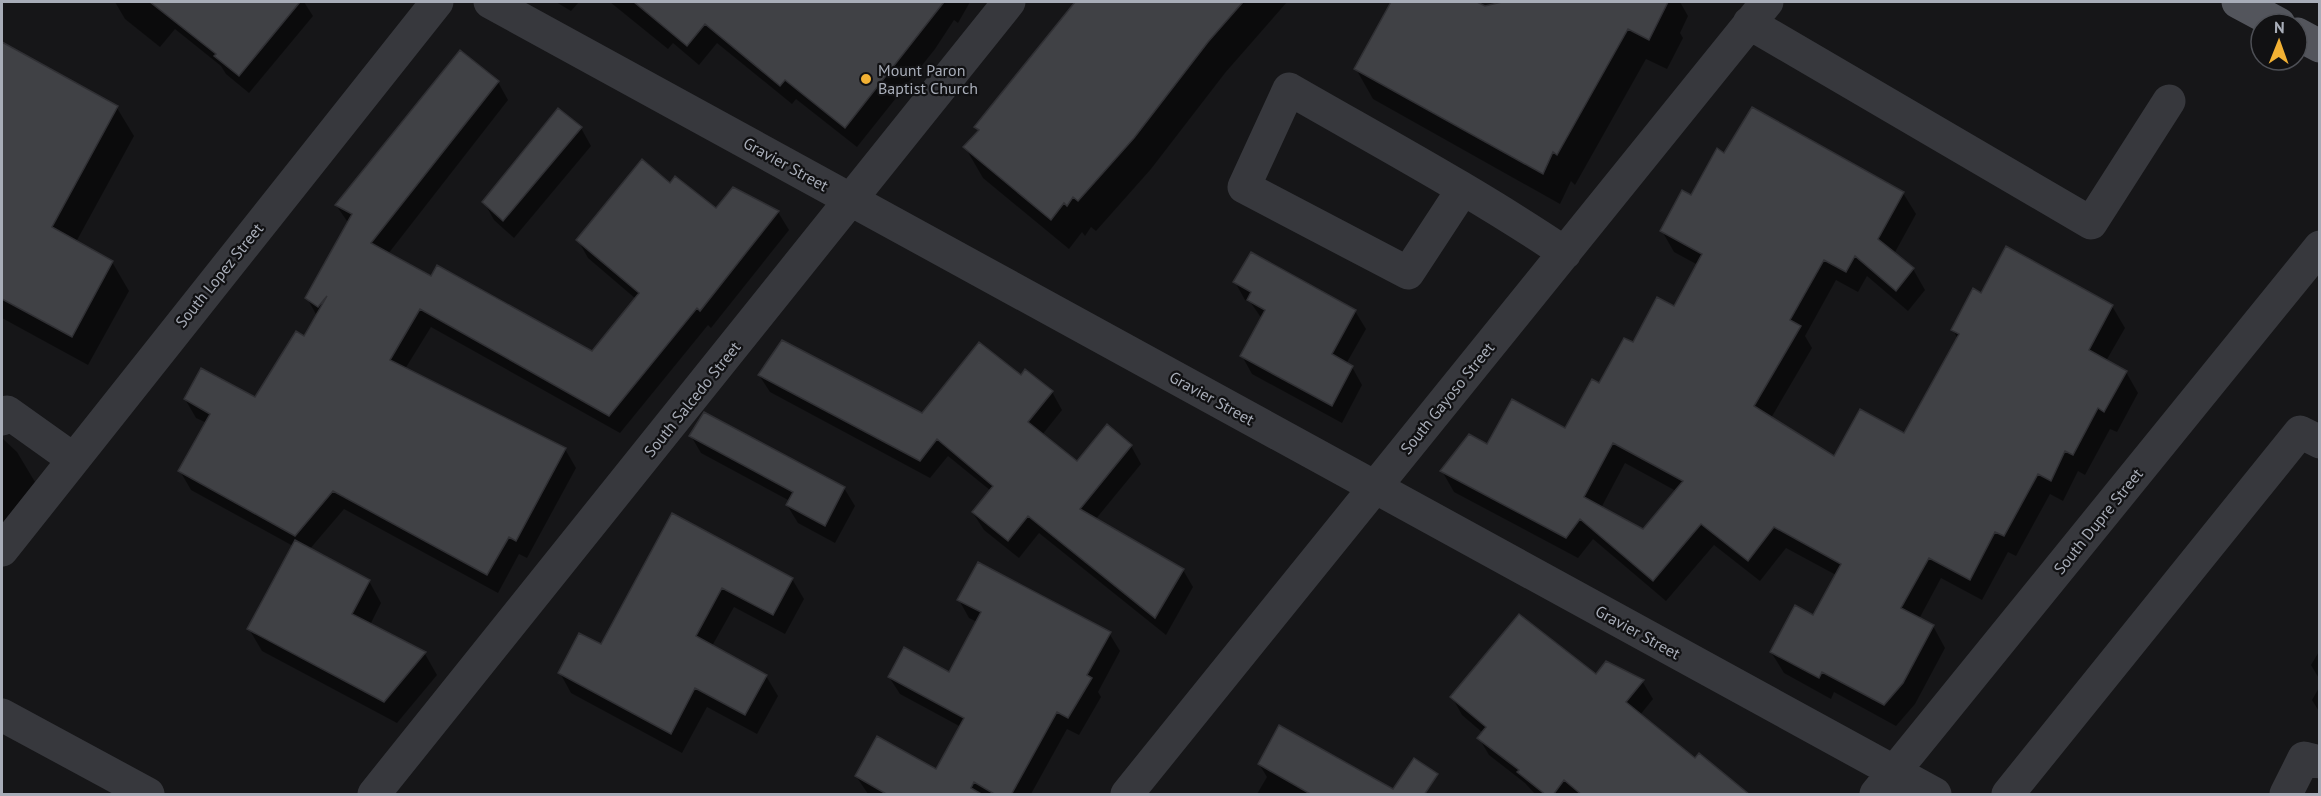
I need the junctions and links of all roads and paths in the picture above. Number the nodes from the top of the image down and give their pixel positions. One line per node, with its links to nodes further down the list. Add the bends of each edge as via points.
1 (437, 2): 14 (street, South Lopez Street)
2 (490, 2): 9 (street, Gravier Street)
3 (1009, 2): 9 (street, South Salcedo Street)
4 (2238, 2): 6 (main road)
5 (1758, 12): 7 (street, via 2091,223); 11 (street, South Gayoso Street)
6 (2257, 12)
7 (2169, 101)
8 (1463, 189): 8 (street, via 1289,89 1244,187 1408,273); 11 (street)
9 (851, 200): 15 (street, Gravier Street); 21 (street, South Salcedo Street)
10 (2319, 247): 19 (street, South Dupre Street)
11 (1564, 253): 15 (street, South Gayoso Street)
12 (2, 418): 14 (street, via 6,412)
13 (2319, 442): 24 (street, via 2300,432)
14 (73, 459): 16 (street, South Lopez Street)
15 (1375, 487): 19 (street, Gravier Street); 22 (street, South Gayoso Street)
16 (2, 550)
17 (2, 715): 20 (street)
18 (2319, 762): 25 (street, via 2304,758)
19 (1885, 783): 23 (street, Gravier Street)
20 (148, 795)
21 (374, 795)
22 (1127, 795)
23 (1935, 795)
24 (2008, 795)
25 (2286, 795)

